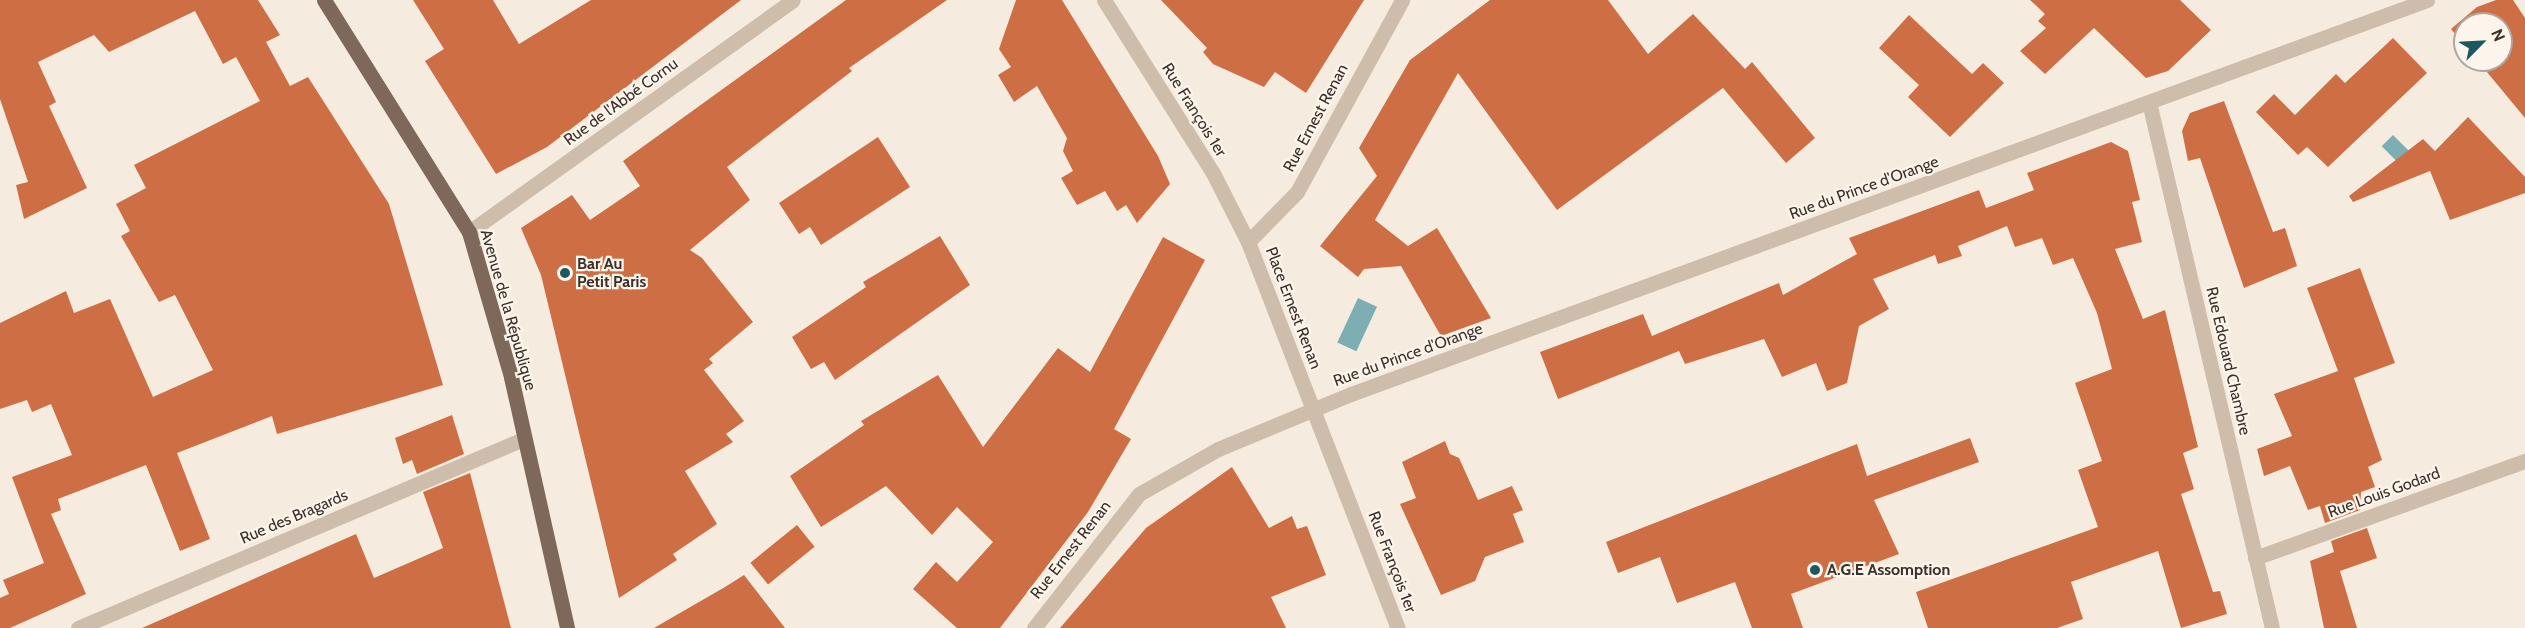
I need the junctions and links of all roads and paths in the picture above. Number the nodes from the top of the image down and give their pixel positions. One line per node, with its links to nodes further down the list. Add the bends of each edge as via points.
1 (324, 0): 7 (main road, Avenue de la République)
2 (793, 0): 7 (street, Rue de l'Abbé Cornu)
3 (1104, 0): 8 (street, Rue François 1er, via 1213,173)
4 (1402, 0): 8 (street, Rue Ernest Renan, via 1297,192)
5 (2427, 0): 6 (street, Rue du Prince d'Orange)
6 (2149, 102): 9 (street, Rue du Prince d'Orange); 12 (street, Rue Edouard Chambre)
7 (469, 232): 10 (main road, Avenue de la République)
8 (1248, 242): 9 (street, Place Ernest Renan)
9 (1313, 408): 15 (street, Rue Ernest Renan, via 1218,449 1139,495); 16 (street, Rue François 1er)
10 (524, 439): 13 (street, Rue des Bragards); 14 (main road, Avenue de la République)
11 (2525, 461): 12 (street, Rue Louis Godard)
12 (2255, 558): 17 (street, Rue Edouard Chambre)
13 (78, 628)
14 (567, 628)
15 (1034, 628)
16 (1398, 628)
17 (2272, 628)

